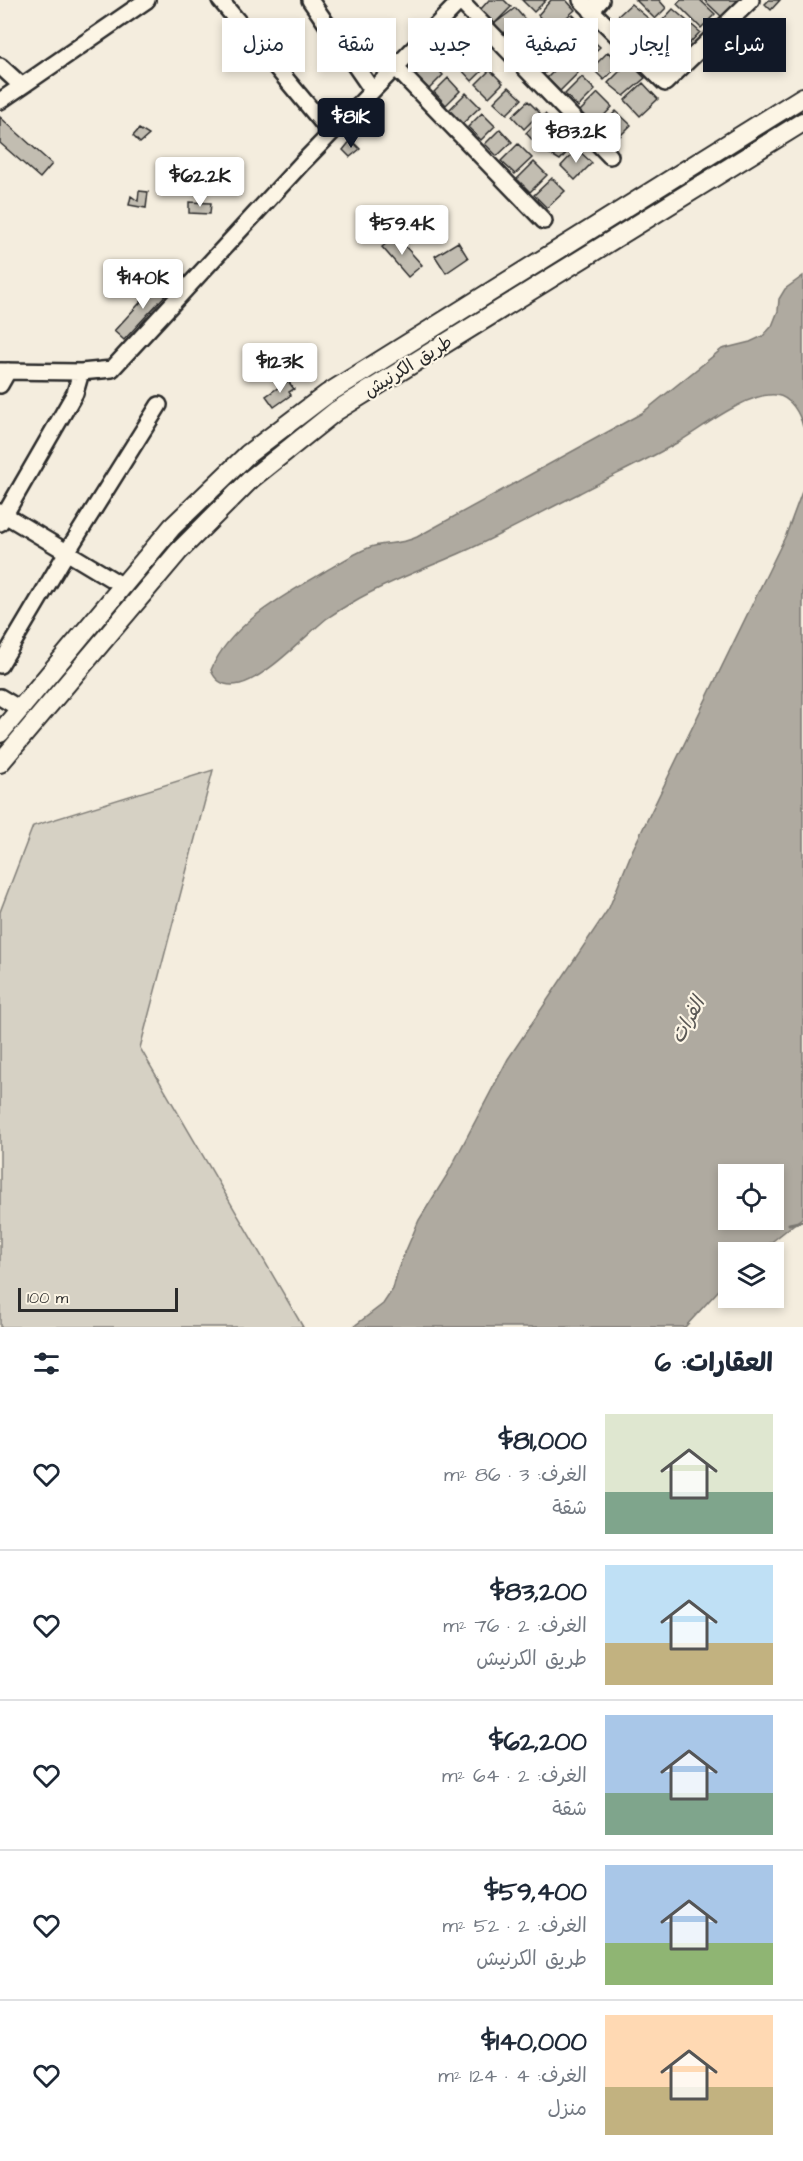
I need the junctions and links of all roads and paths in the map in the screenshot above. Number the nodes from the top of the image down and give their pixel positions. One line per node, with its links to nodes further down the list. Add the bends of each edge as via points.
1 (147, 0): 11 (street)
2 (220, 0): 16 (street)
3 (310, 0): 12 (street)
4 (752, 0): 6 (street, via 665,83)
5 (455, 2): 8 (street); 17 (street)
6 (591, 4)
7 (0, 66): 11 (street)
8 (396, 66)
9 (396, 68): 18 (street)
10 (390, 72): 12 (street)
11 (22, 86): 14 (street)
12 (372, 90): 16 (street)
13 (803, 97): 25 (main road, طريق الكرنيش, via 327,394 248,454 172,527)
14 (0, 101)
15 (803, 122): 30 (main road, طريق الكرنيش, via 336,411 259,472 179,551)
16 (331, 133): 20 (street, via 112,369)
17 (610, 156)
18 (544, 221)
19 (4, 371): 20 (street); 21 (street)
20 (81, 372): 23 (street, via 75,393)
21 (0, 385)
22 (159, 405): 24 (street)
23 (2, 517): 24 (street)
24 (67, 552): 25 (street); 26 (street)
25 (123, 586): 28 (main road, طريق الكرنيش)
26 (0, 665)
27 (0, 697): 28 (street)
28 (20, 709): 29 (main road, طريق الكرنيش)
29 (0, 733)
30 (0, 763)

